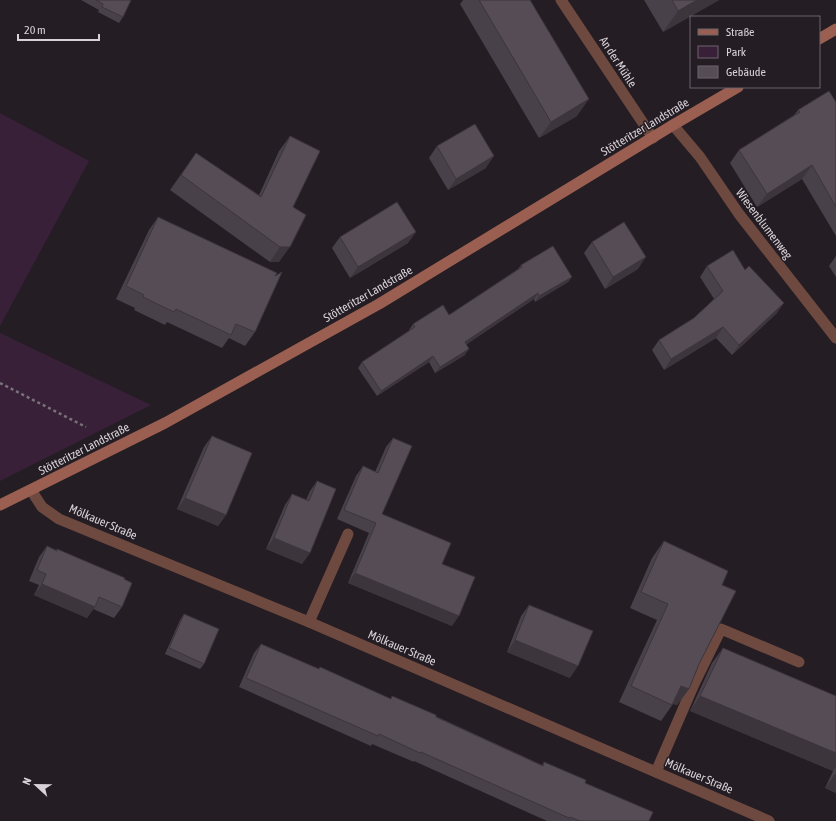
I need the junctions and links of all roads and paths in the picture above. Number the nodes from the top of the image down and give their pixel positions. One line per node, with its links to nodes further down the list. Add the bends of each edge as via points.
1 (561, 0): 6 (street, An der Mühle)
2 (836, 29): 3 (main road)
3 (820, 38)
4 (736, 88): 5 (main road, Stötteritzer Landstraße)
5 (673, 126): 6 (main road, Stötteritzer Landstraße); 7 (street, Wiesenblumenweg, via 700,157 739,214)
6 (652, 138): 10 (main road, Stötteritzer Landstraße, via 379,304 165,423)
7 (836, 338)
8 (0, 384): 9 (path)
9 (86, 427)
10 (31, 490): 11 (main road, Stötteritzer Landstraße); 13 (street, Mölkauer Straße, via 42,507 59,519)
11 (0, 505)
12 (348, 534): 13 (street)
13 (309, 622): 15 (street, Mölkauer Straße)
14 (799, 662): 15 (street, via 721,629)
15 (656, 772): 16 (street, Mölkauer Straße)
16 (769, 821)

